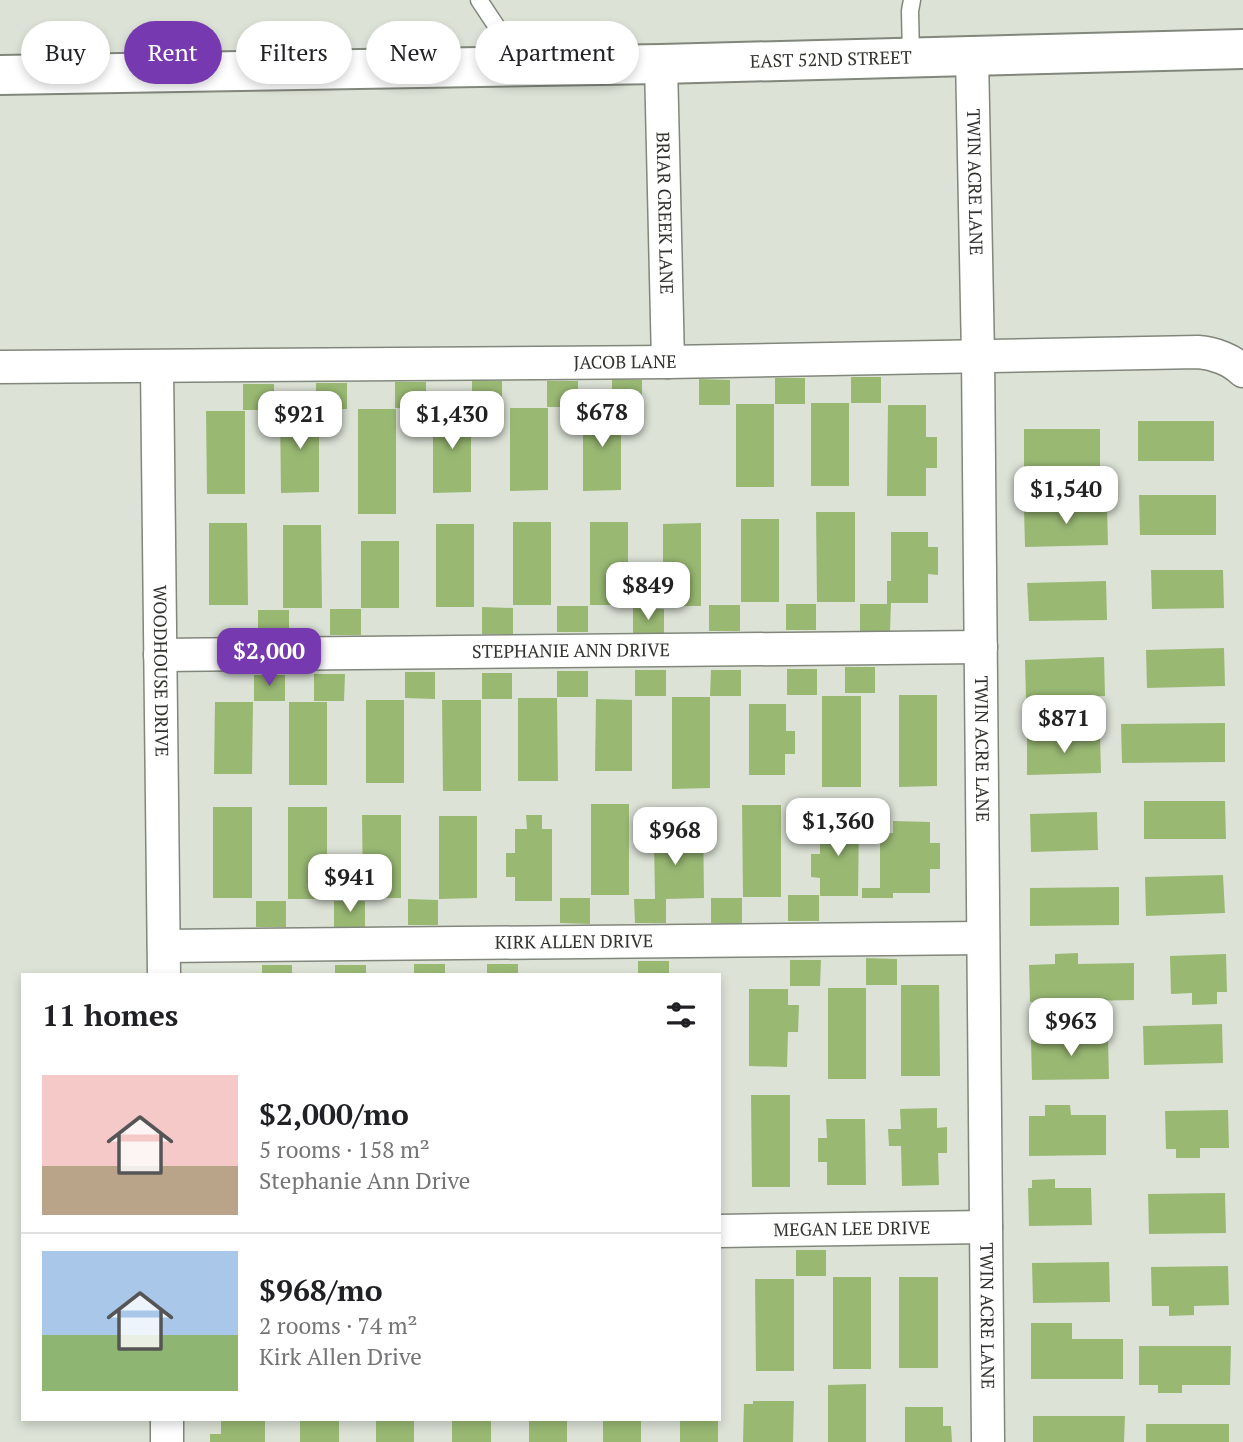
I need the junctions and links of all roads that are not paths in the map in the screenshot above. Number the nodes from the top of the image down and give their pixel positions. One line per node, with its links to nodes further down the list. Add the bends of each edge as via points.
1 (479, 0): 3 (lane)
2 (912, 0): 6 (lane)
3 (493, 21)
4 (1243, 49): 5 (street, EAST 52ND STREET)
5 (972, 56): 6 (street, EAST 52ND STREET); 11 (street, TWIN ACRE LANE)
6 (911, 58): 8 (street, EAST 52ND STREET)
7 (639, 64): 8 (street, EAST 52ND STREET)
8 (661, 64): 12 (street, BRIAR CREEK LANE)
9 (475, 67): 10 (street, EAST 52ND STREET)
10 (0, 75)
11 (978, 356): 12 (street, JACOB LANE); 15 (street, JACOB LANE, via 1206,352); 16 (street, TWIN ACRE LANE)
12 (668, 362): 14 (street, JACOB LANE)
13 (0, 367): 14 (street, JACOB LANE)
14 (157, 367): 17 (street, WOODHOUSE DRIVE)
15 (1243, 371)
16 (981, 647): 17 (street, STEPHANIE ANN DRIVE); 18 (street, TWIN ACRE LANE)
17 (160, 655): 19 (street, WOODHOUSE DRIVE)
18 (983, 938): 19 (street, KIRK ALLEN DRIVE); 20 (street, TWIN ACRE LANE)
19 (164, 960)
20 (986, 1227): 21 (street, MEGAN LEE DRIVE); 24 (street, TWIN ACRE LANE)
21 (721, 1231)
22 (167, 1421): 23 (street)
23 (167, 1442)
24 (988, 1442)

